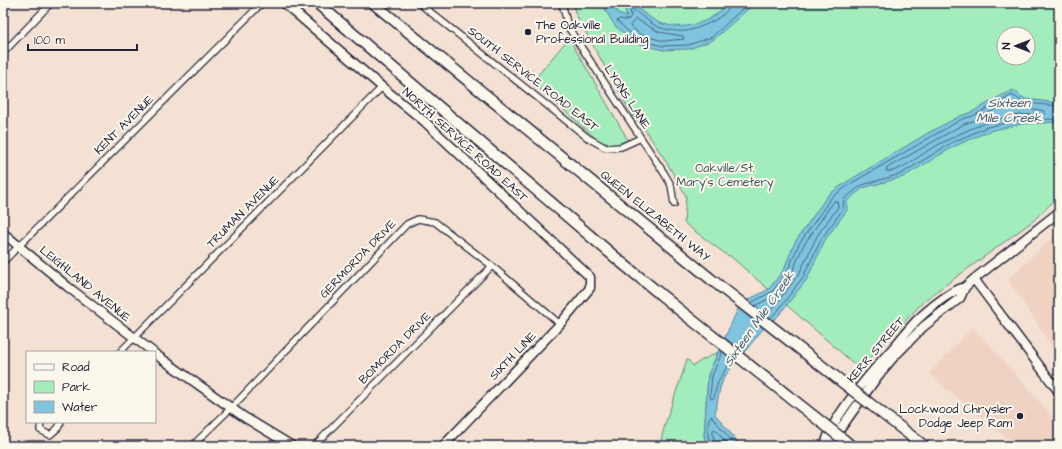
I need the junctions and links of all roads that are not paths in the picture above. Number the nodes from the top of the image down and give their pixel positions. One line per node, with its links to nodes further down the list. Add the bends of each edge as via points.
1 (51, 3): 8 (street)
2 (262, 3): 14 (street, KENT AVENUE)
3 (284, 3): 9 (street, NORTH SERVICE ROAD EAST)
4 (317, 3): 29 (highway, bridge, via 622,263)
5 (373, 3): 36 (highway, QUEEN ELIZABETH WAY, bridge, via 712,280)
6 (419, 3): 10 (street, SOUTH SERVICE ROAD EAST, via 588,138 606,148 621,147)
7 (562, 3): 10 (street, LYONS LANE, via 568,27)
8 (3, 54)
9 (382, 87): 17 (street, NORTH SERVICE ROAD EAST, via 424,121); 21 (street, TRUMAN AVENUE)
10 (640, 138): 11 (street, LYONS LANE, via 671,185)
11 (674, 204)
12 (1059, 212): 18 (street, KERR STREET)
13 (3, 233): 14 (street, LEIGHLAND AVENUE)
14 (19, 246): 15 (street, KENT AVENUE); 21 (street, LEIGHLAND AVENUE, via 68,288)
15 (3, 262)
16 (492, 266): 20 (street, GERMORDA DRIVE); 26 (street, GERMORDA DRIVE, via 435,222 418,220 407,224); 32 (street, BOMORDA DRIVE)
17 (590, 277): 20 (street, SIXTH LINE, via 590,288)
18 (974, 279): 19 (street, KERR STREET); 25 (street)
19 (965, 287): 34 (street, KERR STREET, via 957,289 939,302 918,319 901,338 845,407 832,427); 35 (street, KERR STREET, via 960,298 923,327 877,376 836,435)
20 (560, 324): 33 (street, SIXTH LINE)
21 (134, 338): 22 (street, TRUMAN AVENUE); 23 (street, LEIGHLAND AVENUE)
22 (121, 351)
23 (151, 351)
24 (156, 354): 26 (street, LEIGHLAND AVENUE)
25 (1059, 392)
26 (232, 407): 30 (street, GERMORDA DRIVE); 31 (street, LEIGHLAND AVENUE)
27 (41, 423): 28 (street, via 40,430 50,434)
28 (60, 423)
29 (848, 444)
30 (192, 446)
31 (292, 446)
32 (314, 446)
33 (443, 446)
34 (825, 446)
35 (832, 446)
36 (924, 446)

